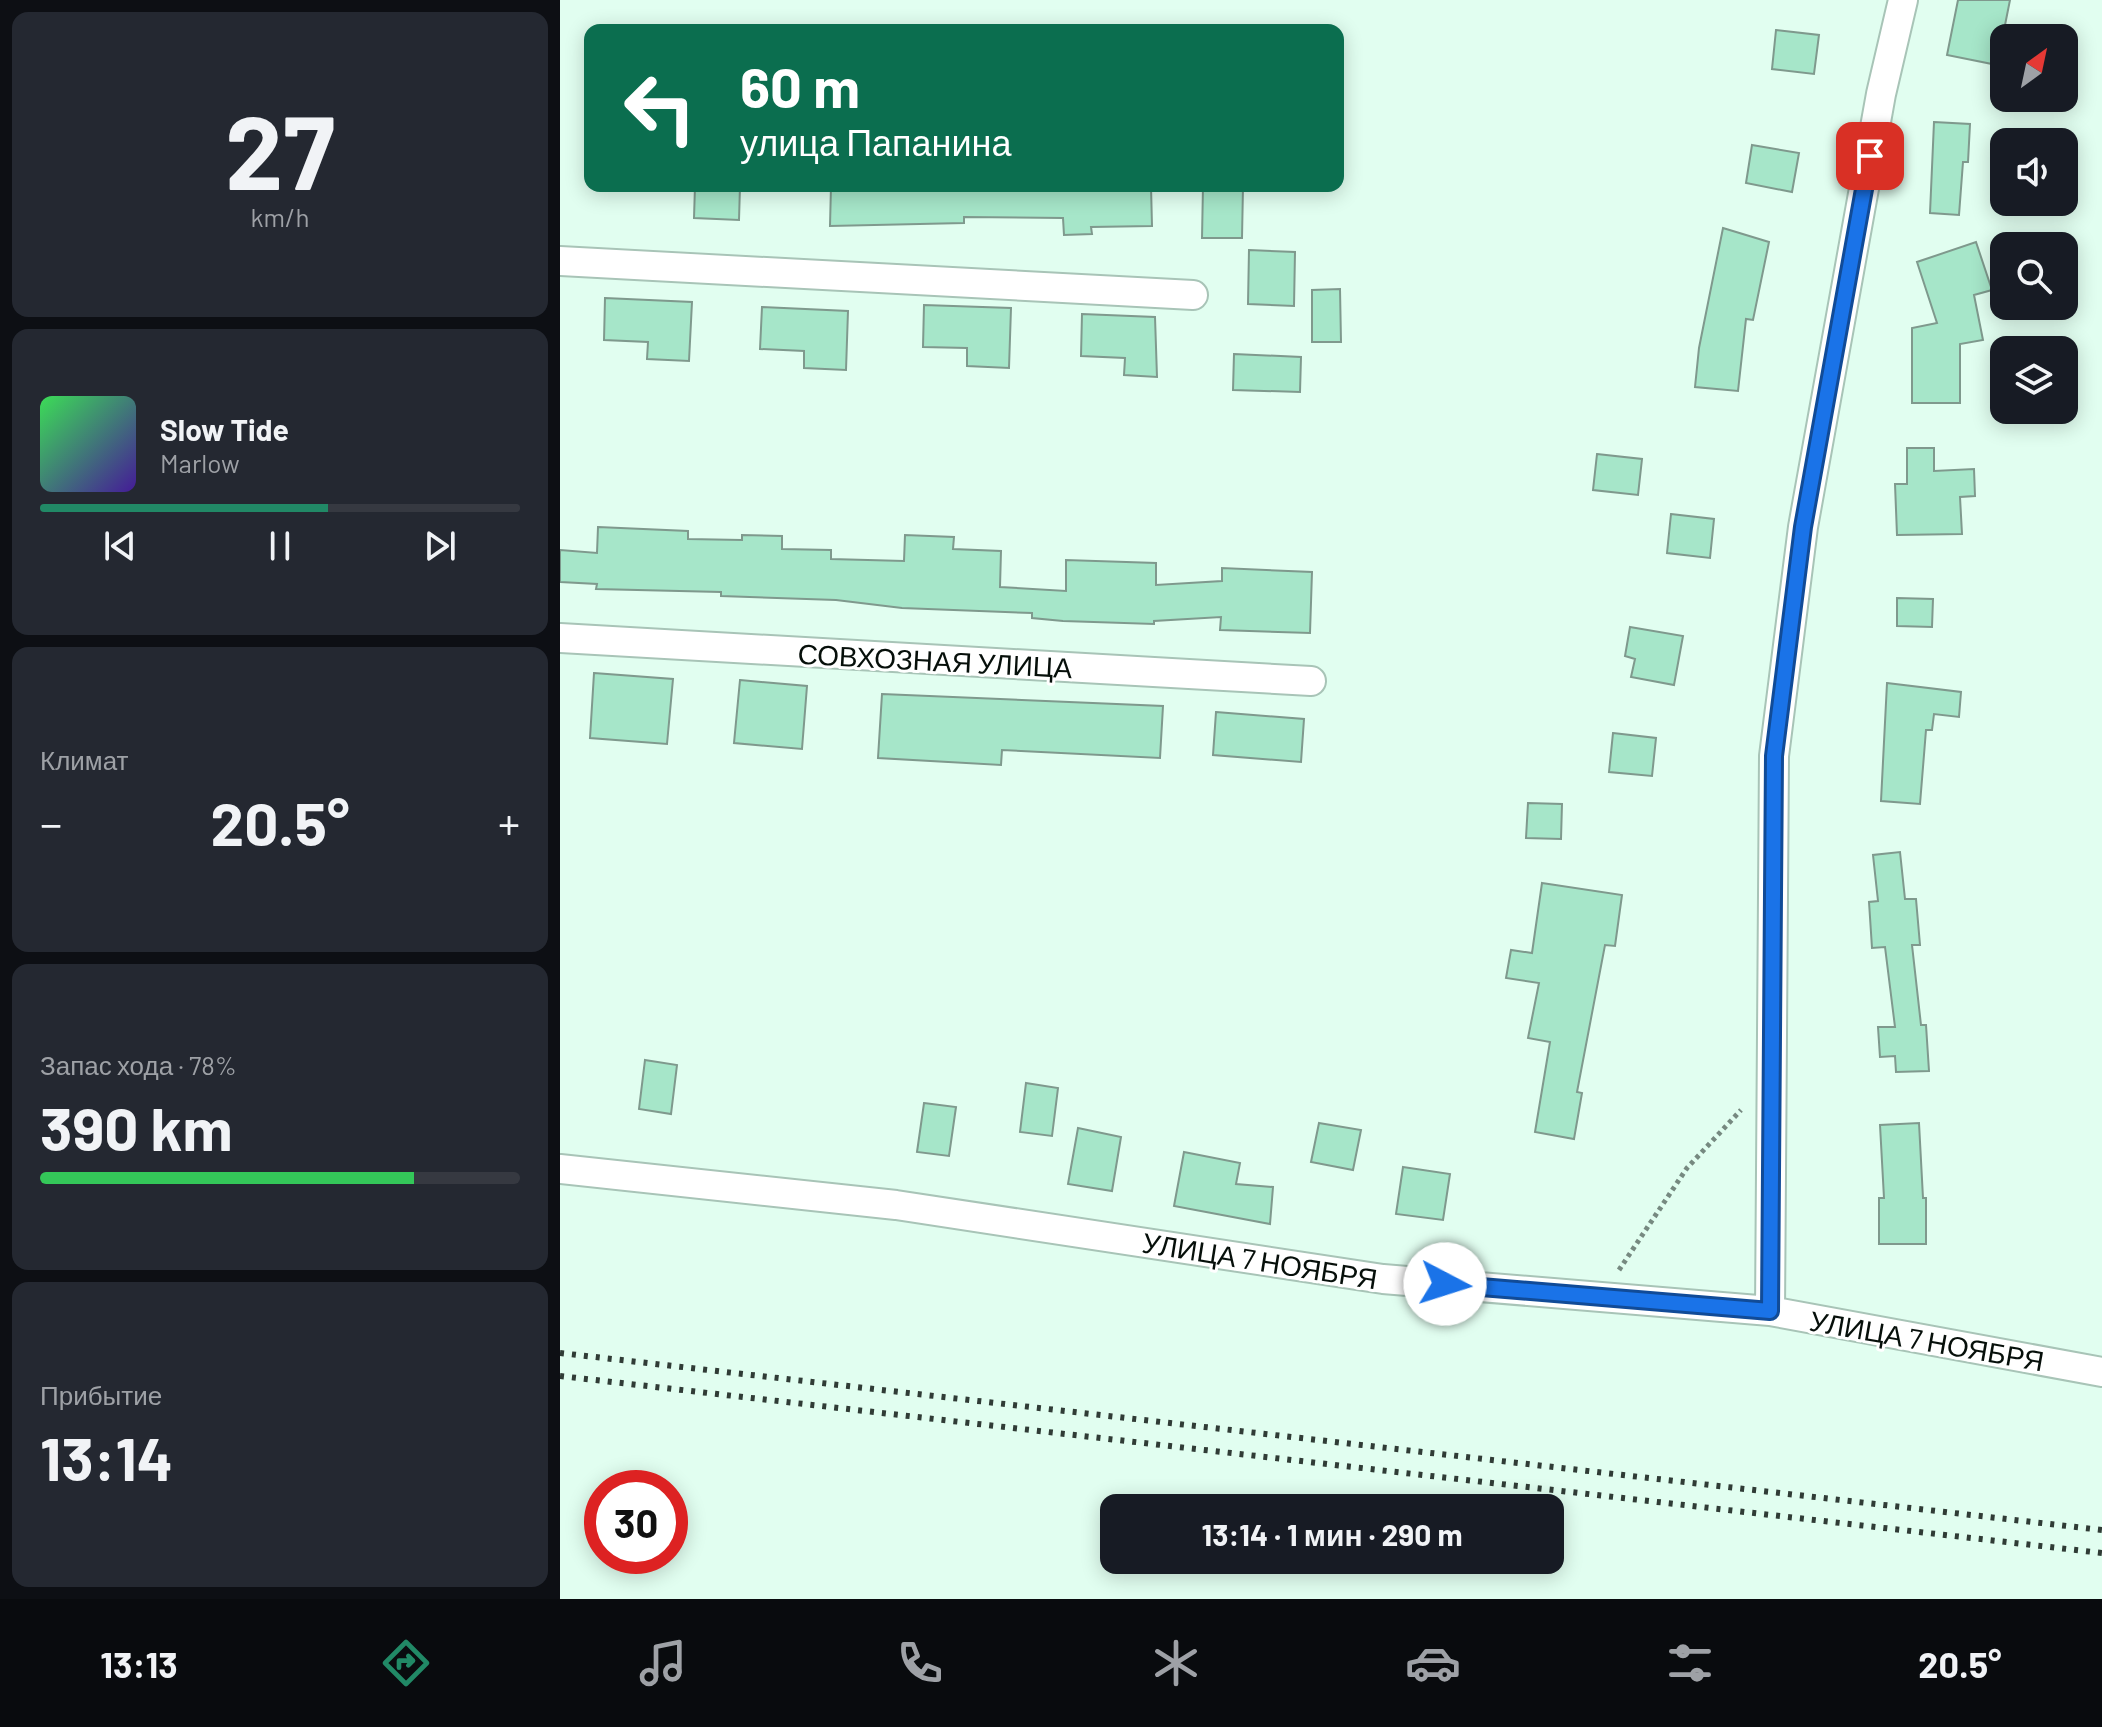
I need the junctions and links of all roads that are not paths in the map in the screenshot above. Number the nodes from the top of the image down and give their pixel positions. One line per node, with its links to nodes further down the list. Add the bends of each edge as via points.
1 (1903, 0): 7 (street, via 1881,94 1803,527 1776,741)
2 (560, 261): 3 (street)
3 (1193, 295)
4 (560, 638): 5 (street, СОВХОЗНАЯ УЛИЦА)
5 (1311, 681)
6 (560, 1169): 7 (street, УЛИЦА 7 НОЯБРЯ, via 896,1205 1383,1279)
7 (1770, 1311): 8 (street, УЛИЦА 7 НОЯБРЯ)
8 (2102, 1372)

